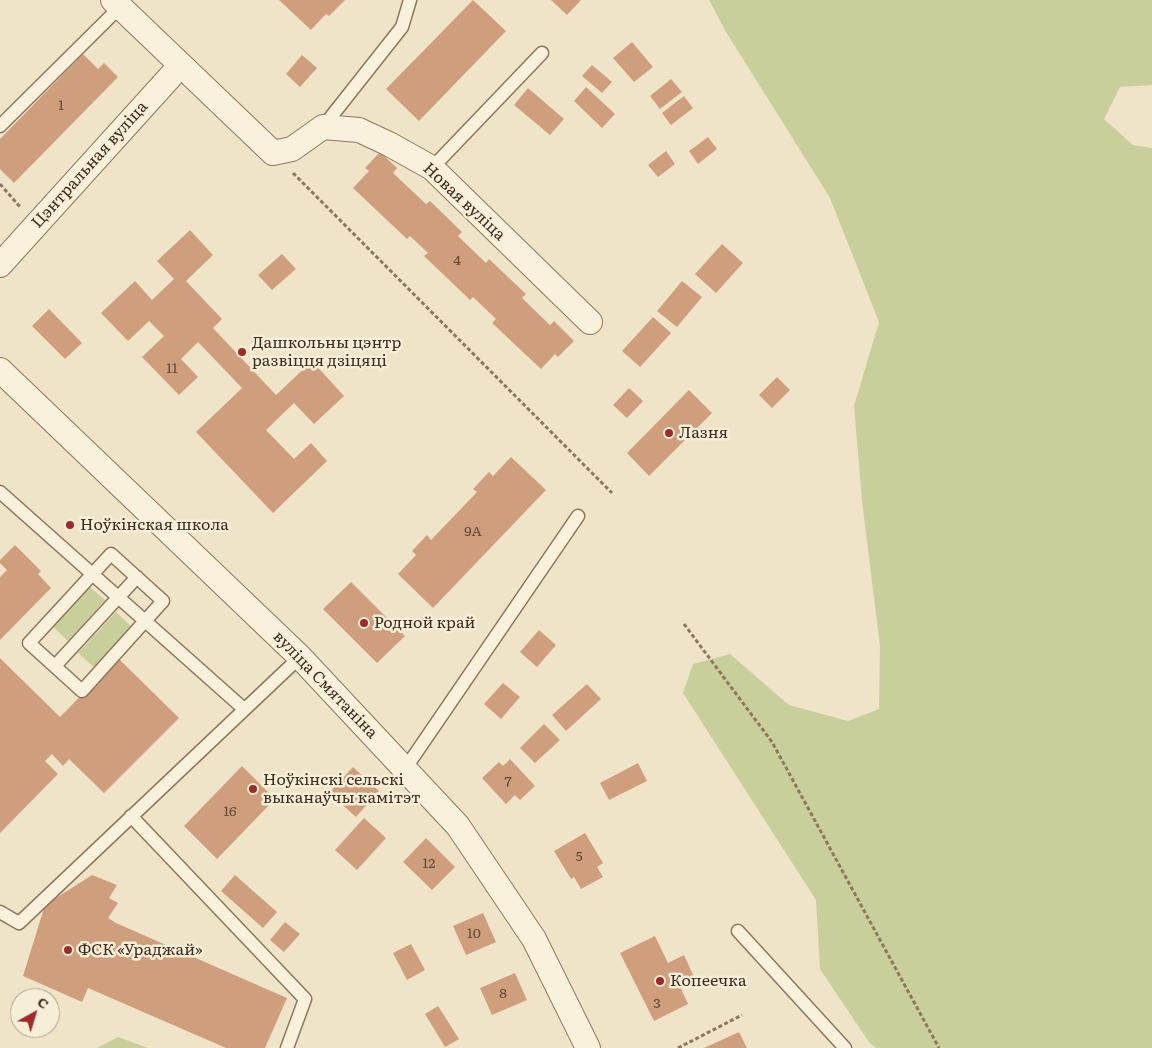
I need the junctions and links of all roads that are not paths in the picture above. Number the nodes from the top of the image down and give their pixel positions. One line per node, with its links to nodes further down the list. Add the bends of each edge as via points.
1 (410, 0): 6 (lane, via 402,26)
2 (116, 4): 4 (street); 5 (lane)
3 (542, 53): 7 (lane)
4 (180, 66): 6 (street, via 273,153 292,149); 8 (street, Цэнтральная вуліца)
5 (0, 126)
6 (323, 127): 7 (street, Новая вуліца, via 359,130)
7 (432, 168): 9 (street, Новая вуліца)
8 (0, 265)
9 (590, 322)
10 (0, 370): 17 (street, вуліца Смятаніна)
11 (0, 492): 13 (lane)
12 (578, 516): 20 (lane)
13 (92, 574): 14 (lane, via 110,554); 15 (lane); 18 (lane, via 29,642)
14 (137, 577): 15 (lane); 16 (lane, via 163,602)
15 (119, 597): 16 (lane); 18 (lane)
16 (145, 621): 18 (lane, via 82,690); 19 (lane)
17 (300, 656): 19 (lane); 20 (street, вуліца Смятаніна)
18 (55, 666)
19 (244, 709): 21 (lane)
20 (406, 769): 25 (street, вуліца Смятаніна, via 458,826 534,939)
21 (131, 816): 22 (lane, via 19,923); 24 (lane, via 305,999)
22 (0, 912)
23 (738, 931): 26 (lane)
24 (287, 1048)
25 (588, 1048)
26 (844, 1048)

